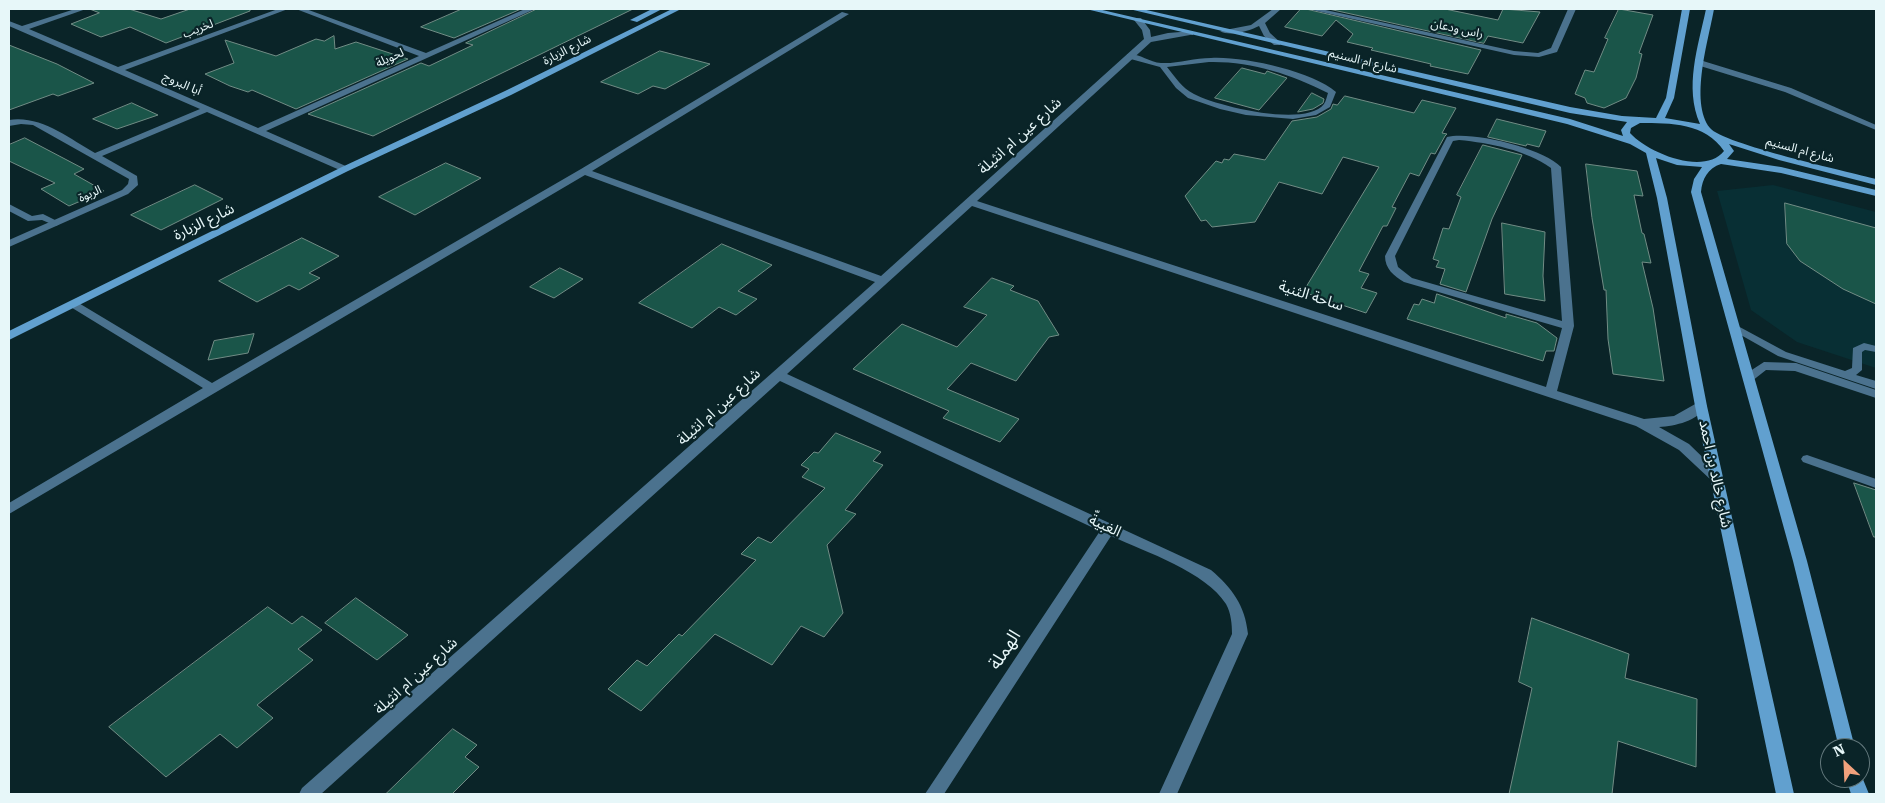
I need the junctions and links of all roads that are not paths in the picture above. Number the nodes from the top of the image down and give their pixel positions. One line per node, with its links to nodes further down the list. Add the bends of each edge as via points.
1 (82, 9): 18 (street)
2 (284, 9): 27 (street, لخريب)
3 (300, 9): 23 (street)
4 (531, 9): 23 (street, لحويلة)
5 (658, 9): 35 (main road, شارع الزبارة, via 496,90)
6 (677, 9): 35 (main road, شارع الزبارة)
7 (1090, 9): 15 (main road, شارع ام السنيم)
8 (1133, 9): 19 (main road, شارع ام السنيم)
9 (1277, 9): 17 (street)
10 (1312, 9): 11 (street, راس ودعان, via 1539,55 1554,50)
11 (1572, 9)
12 (1686, 9): 29 (main road, via 1670,98)
13 (1710, 9): 25 (main road)
14 (845, 14): 42 (street)
15 (1138, 20): 20 (main road, شارع ام السنيم); 21 (street, via 1146,30)
16 (9, 23): 18 (street, أبا البروج)
17 (1262, 24): 19 (street); 22 (street)
18 (21, 29): 27 (street, أبا البروج)
19 (1224, 31): 22 (main road, شارع ام السنيم)
20 (1190, 33): 21 (street, شارع عين ام انثيلة); 37 (main road, شارع ام السنيم, via 1583,125)
21 (1148, 40): 24 (street, شارع عين ام انثيلة)
22 (1277, 43): 30 (main road, شارع ام السنيم, via 1570,110)
23 (426, 56): 33 (street, لحويلة)
24 (1130, 56): 26 (lane); 45 (street, شارع عين ام انثيلة)
25 (1700, 63): 32 (lane, via 1788,90); 34 (main road, via 1696,98)
26 (1162, 65): 26 (lane, via 1190,96 1240,113 1271,117 1316,113 1328,106 1332,98 1332,92 1317,83 1269,68 1226,60 1192,60)
27 (120, 70): 28 (street, أبا البروج)
28 (207, 109): 33 (street, أبا البروج); 39 (street)
29 (1660, 119): 30 (main road, شارع ام السنيم); 34 (main road, شارع ام السنيم)
30 (1639, 120): 37 (main road, via 1626,127 1624,133)
31 (9, 123): 39 (street, الربوة, via 34,123)
32 (1876, 128)
33 (259, 131): 41 (street, أبا البروج)
34 (1707, 131): 36 (main road, شارع ام السنيم)
35 (413, 136): 41 (main road, شارع الزبارة)
36 (1718, 138): 40 (main road, via 1729,151 1727,157); 43 (main road, شارع ام السنيم)
37 (1629, 141): 38 (main road, شارع ام السنيم)
38 (1650, 154): 40 (main road, شارع ام السنيم, via 1681,163); 64 (main road, شارع خالد بن احمد, via 1662,198)
39 (95, 156): 48 (street, الربوة, via 134,178 133,185 125,192)
40 (1717, 162): 44 (main road, شارع ام السنيم, via 1781,170); 54 (main road, via 1701,174 1696,182 1696,192)
41 (345, 169): 52 (main road, شارع الزبارة)
42 (584, 170): 51 (street); 61 (street)
43 (1876, 182)
44 (1876, 193)
45 (971, 202): 51 (street, شارع عين ام انثيلة); 62 (street, ساحة الثنية)
46 (9, 207): 47 (lane)
47 (31, 219): 48 (lane, via 42,217); 49 (lane, via 27,224)
48 (56, 223): 49 (street, الربوة)
49 (39, 231): 50 (street, الربوة)
50 (9, 244)
51 (883, 281): 57 (street, شارع عين ام انثيلة)
52 (73, 304): 55 (main road, شارع الزبارة); 61 (street)
53 (1568, 326): 53 (street, via 1556,168 1538,156 1467,138 1450,139 1389,262 1408,280); 62 (street)
54 (1736, 328): 58 (lane, via 1782,354); 59 (main road)
55 (9, 336)
56 (1876, 349): 58 (lane, via 1864,346 1858,350 1857,370)
57 (779, 375): 70 (street, الغبيةّ); 72 (street, شارع عين ام انثيلة)
58 (1845, 375): 60 (lane)
59 (1748, 378): 63 (lane, via 1764,366 1796,367); 71 (main road, via 1800,561)
60 (1876, 385)
61 (212, 388): 69 (street)
62 (1551, 392): 65 (street, ساحة الثنية)
63 (1876, 394)
64 (1701, 406): 65 (street, ساحة الثنية, via 1678,420); 67 (main road, شارع خالد بن احمد)
65 (1641, 423): 67 (street, ساحة الثنية, via 1684,447)
66 (1808, 459): 68 (lane)
67 (1716, 477): 75 (main road, شارع خالد بن احمد)
68 (1876, 484)
69 (9, 509)
70 (1109, 528): 73 (street, الهملة); 74 (street, الغبيةّ, via 1206,574 1234,602 1240,616 1240,634)
71 (1844, 738)
72 (308, 794)
73 (934, 794)
74 (1168, 794)
75 (1785, 794)

